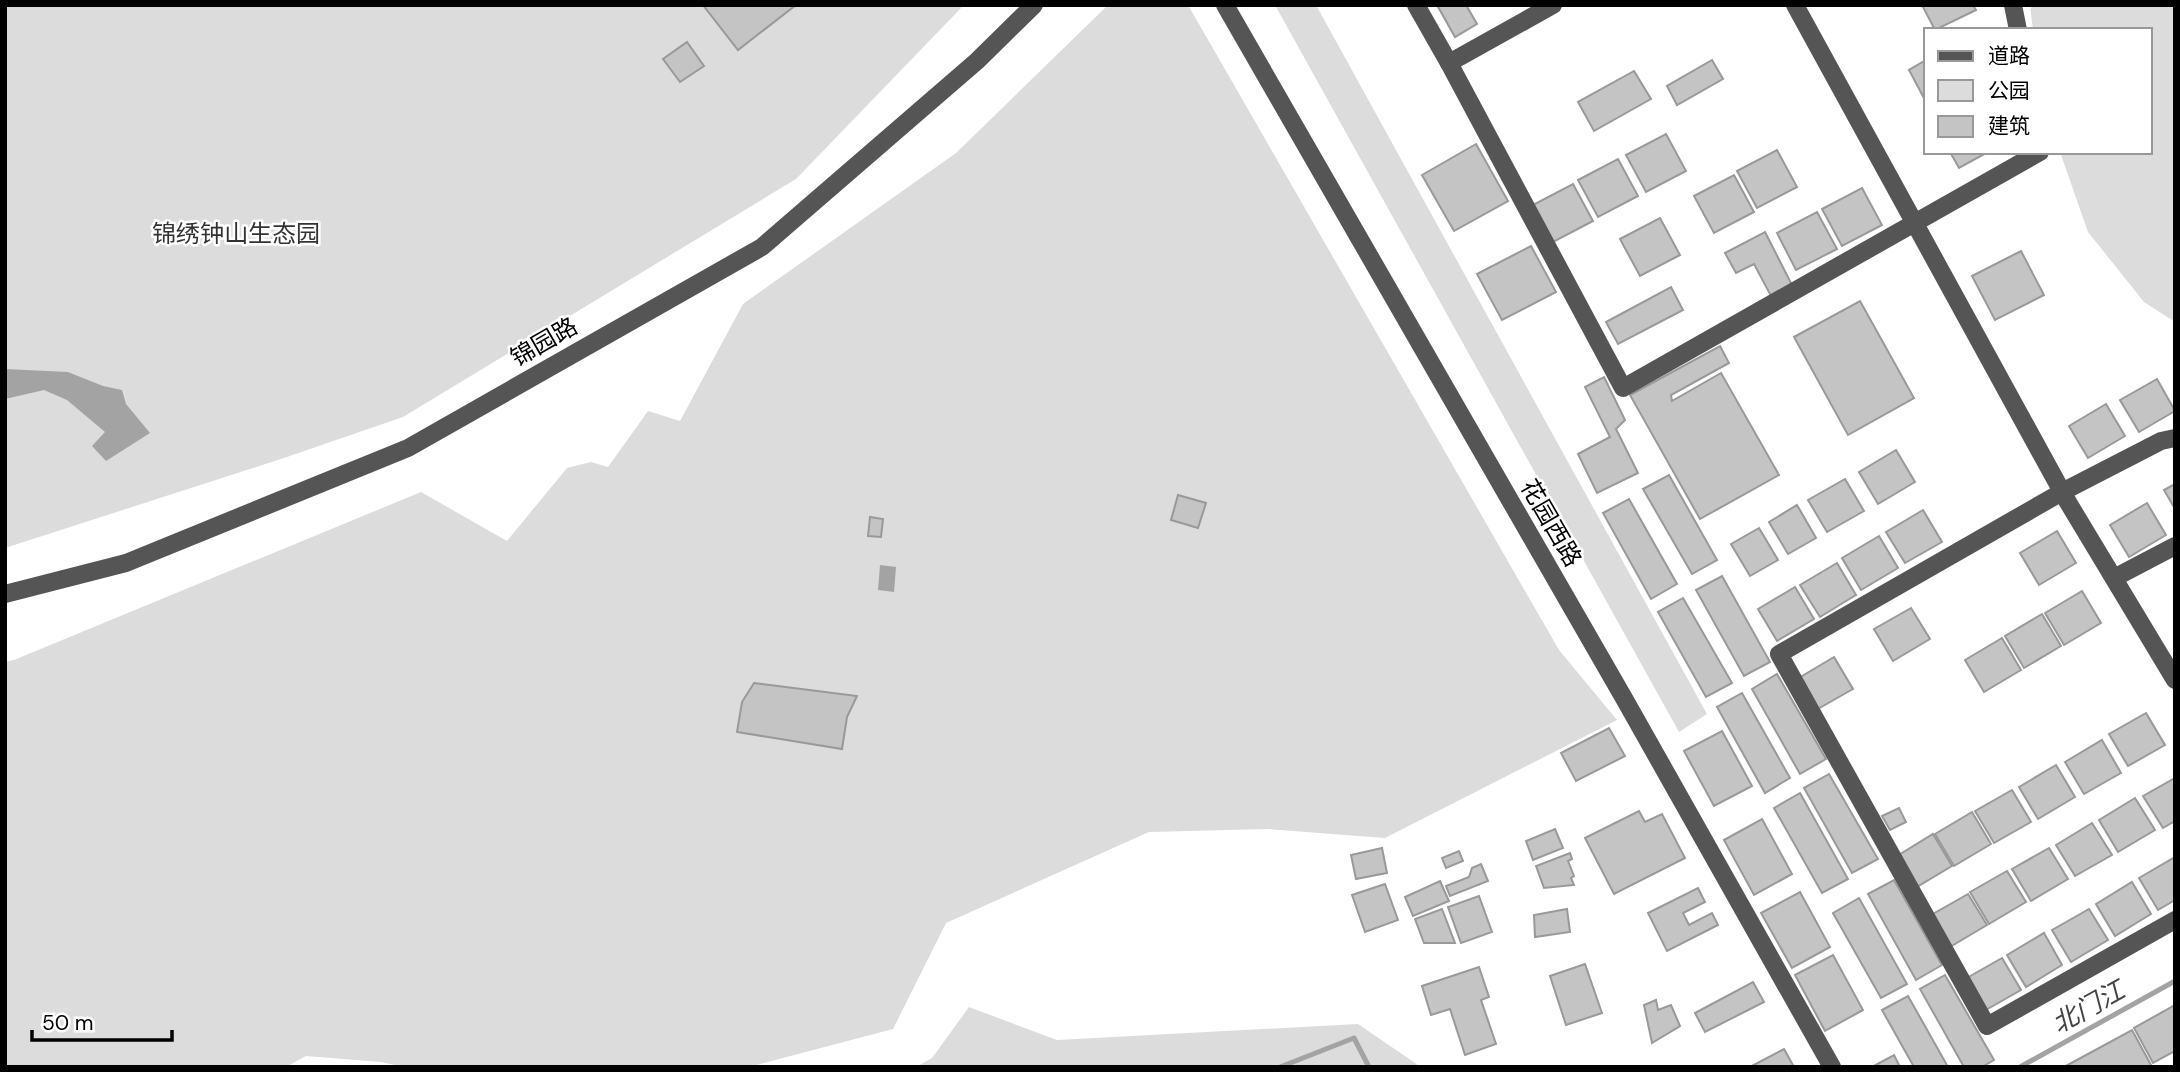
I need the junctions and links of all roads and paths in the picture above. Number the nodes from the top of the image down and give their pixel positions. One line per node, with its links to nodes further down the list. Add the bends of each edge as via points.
1 (1034, 5): 15 (street, 锦园路, via 977,61 762,247 408,448 126,563)
2 (1225, 5): 18 (street, 花园西路)
3 (1416, 5): 8 (street)
4 (1553, 5): 8 (street)
5 (1795, 5): 10 (street)
6 (2013, 5): 7 (street)
7 (2018, 28)
8 (1449, 63): 10 (street, via 1623,388)
9 (2036, 154): 10 (street)
10 (1914, 223): 12 (street)
11 (2175, 438): 12 (street)
12 (2062, 492): 14 (street); 17 (street, via 1779,654 1987,1026)
13 (2175, 546): 14 (street)
14 (2114, 578): 16 (street)
15 (5, 594)
16 (2175, 680)
17 (2175, 920)
18 (1832, 1067)

